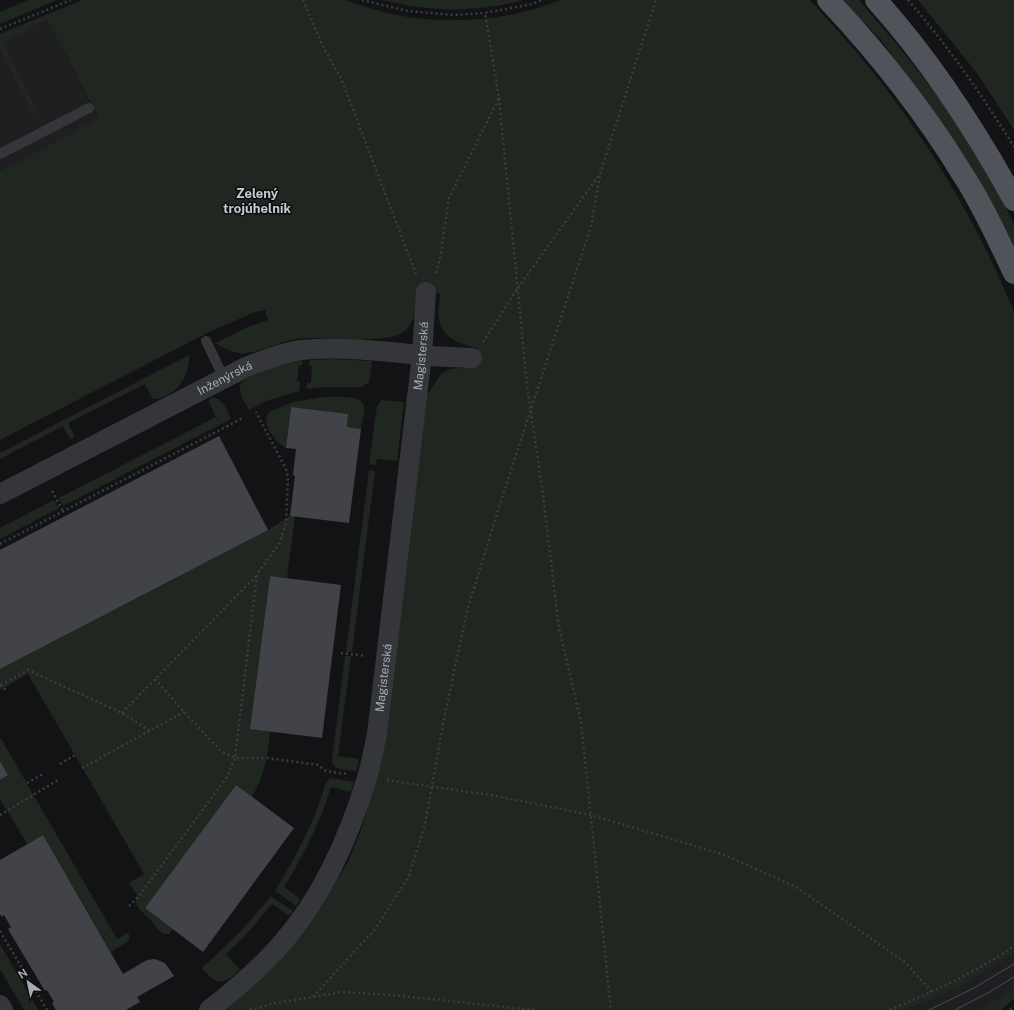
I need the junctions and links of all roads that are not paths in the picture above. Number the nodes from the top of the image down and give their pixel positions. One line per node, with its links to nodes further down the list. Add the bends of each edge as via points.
1 (828, 0): 6 (main road, via 895,76 932,127 966,179)
2 (876, 0): 5 (main road, via 961,110)
3 (89, 108): 4 (lane)
4 (0, 154)
5 (1014, 200)
6 (1014, 273)
7 (421, 285): 9 (street, Magisterská)
8 (206, 341): 11 (lane)
9 (422, 355): 10 (street, Inženýrská); 11 (street, Inženýrská, via 329,348 300,350 270,357); 15 (street, Magisterská, via 377,734 367,777 337,859 310,906 271,956)
10 (472, 358)
11 (224, 378): 12 (street, Inženýrská)
12 (0, 494)
13 (0, 1005): 14 (street)
14 (3, 1010)
15 (209, 1010)

